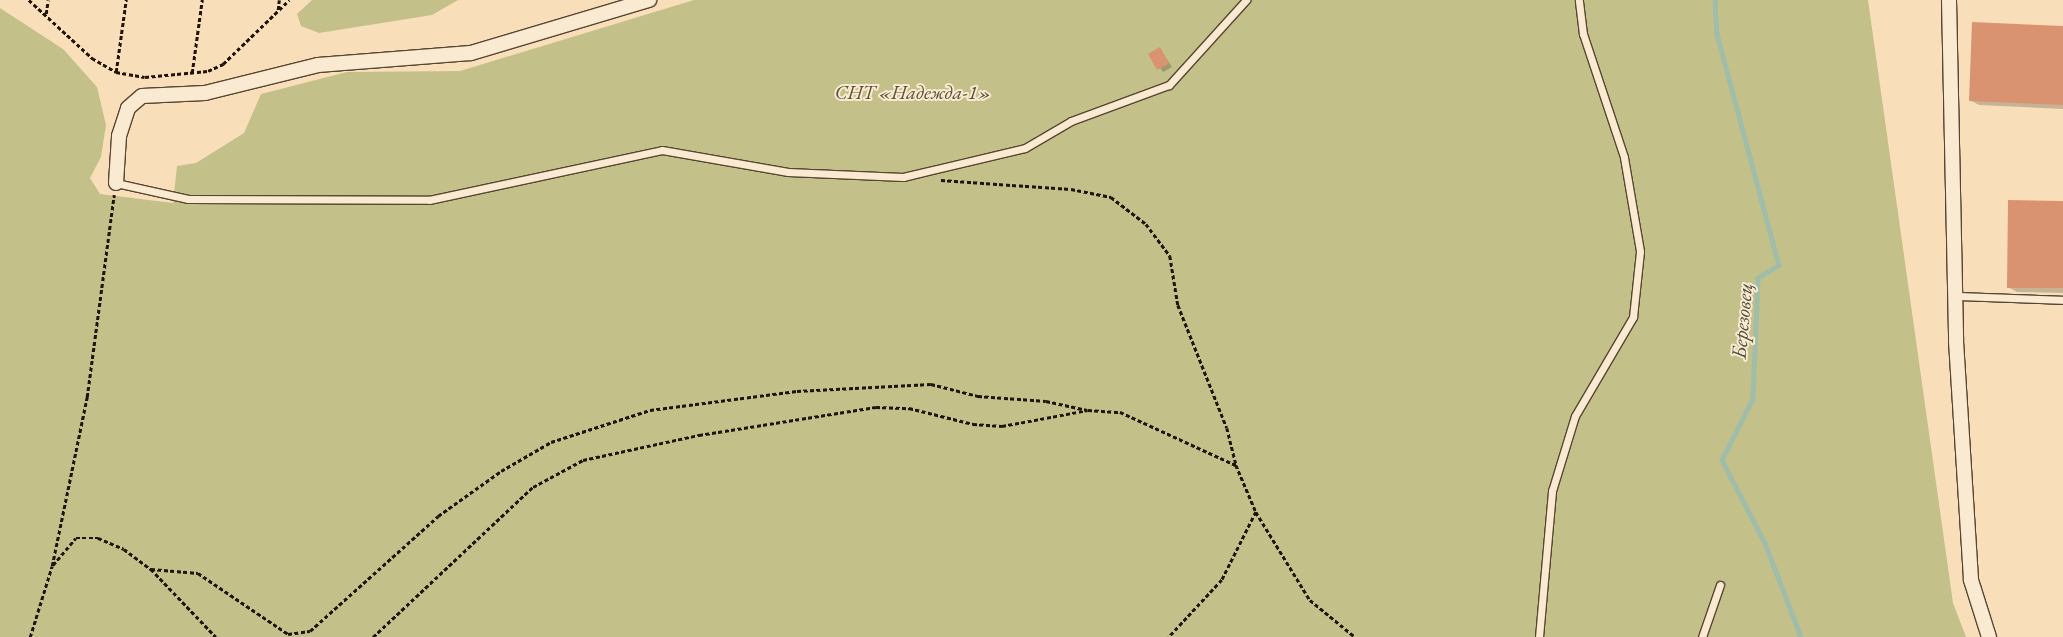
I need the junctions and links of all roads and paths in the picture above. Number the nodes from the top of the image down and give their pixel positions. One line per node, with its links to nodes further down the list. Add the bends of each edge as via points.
1 (29, 0): 12 (path)
2 (48, 0): 12 (path)
3 (126, 0): 13 (path)
4 (202, 0): 14 (path)
5 (279, 0): 11 (path)
6 (289, 0): 11 (path)
7 (649, 0): 16 (street, via 472,53 318,65 205,93 142,96 128,108 119,136)
8 (1246, 0): 16 (lane, via 1169,85 1071,121 1025,148 903,177 788,172 662,150 429,200 188,199)
9 (1579, 0): 30 (lane, via 1583,34 1624,157 1640,251 1633,317 1575,416 1552,491)
10 (1949, 0): 17 (street)
11 (278, 11): 14 (path, via 223,64)
12 (46, 14): 13 (path, via 92,58)
13 (116, 72): 14 (path, via 145,77)
14 (192, 73)
15 (932, 180): 20 (path, via 1071,189 1111,197 1146,224 1170,256 1178,305 1227,428)
16 (116, 183): 22 (path, via 87,397)
17 (1956, 296): 18 (lane); 32 (street, via 1971,580)
18 (2063, 300)
19 (1088, 410): 20 (path, via 1120,412); 23 (path, via 1046,401 978,396 931,384 797,391 650,410 551,442 501,471 438,516 310,631 288,634 198,574); 27 (path, via 1002,426 973,424 909,408 876,407 699,435 583,460 534,487)
20 (1236, 465): 21 (path)
21 (1256, 512): 28 (path, via 1222,580); 29 (path, via 1310,600)
22 (52, 566): 23 (path, via 76,538 98,538 124,549); 25 (path)
23 (151, 568): 26 (path)
24 (1720, 585): 31 (lane)
25 (30, 637)
26 (216, 637)
27 (373, 637)
28 (1169, 637)
29 (1355, 637)
30 (1539, 637)
31 (1702, 637)
32 (1989, 637)

